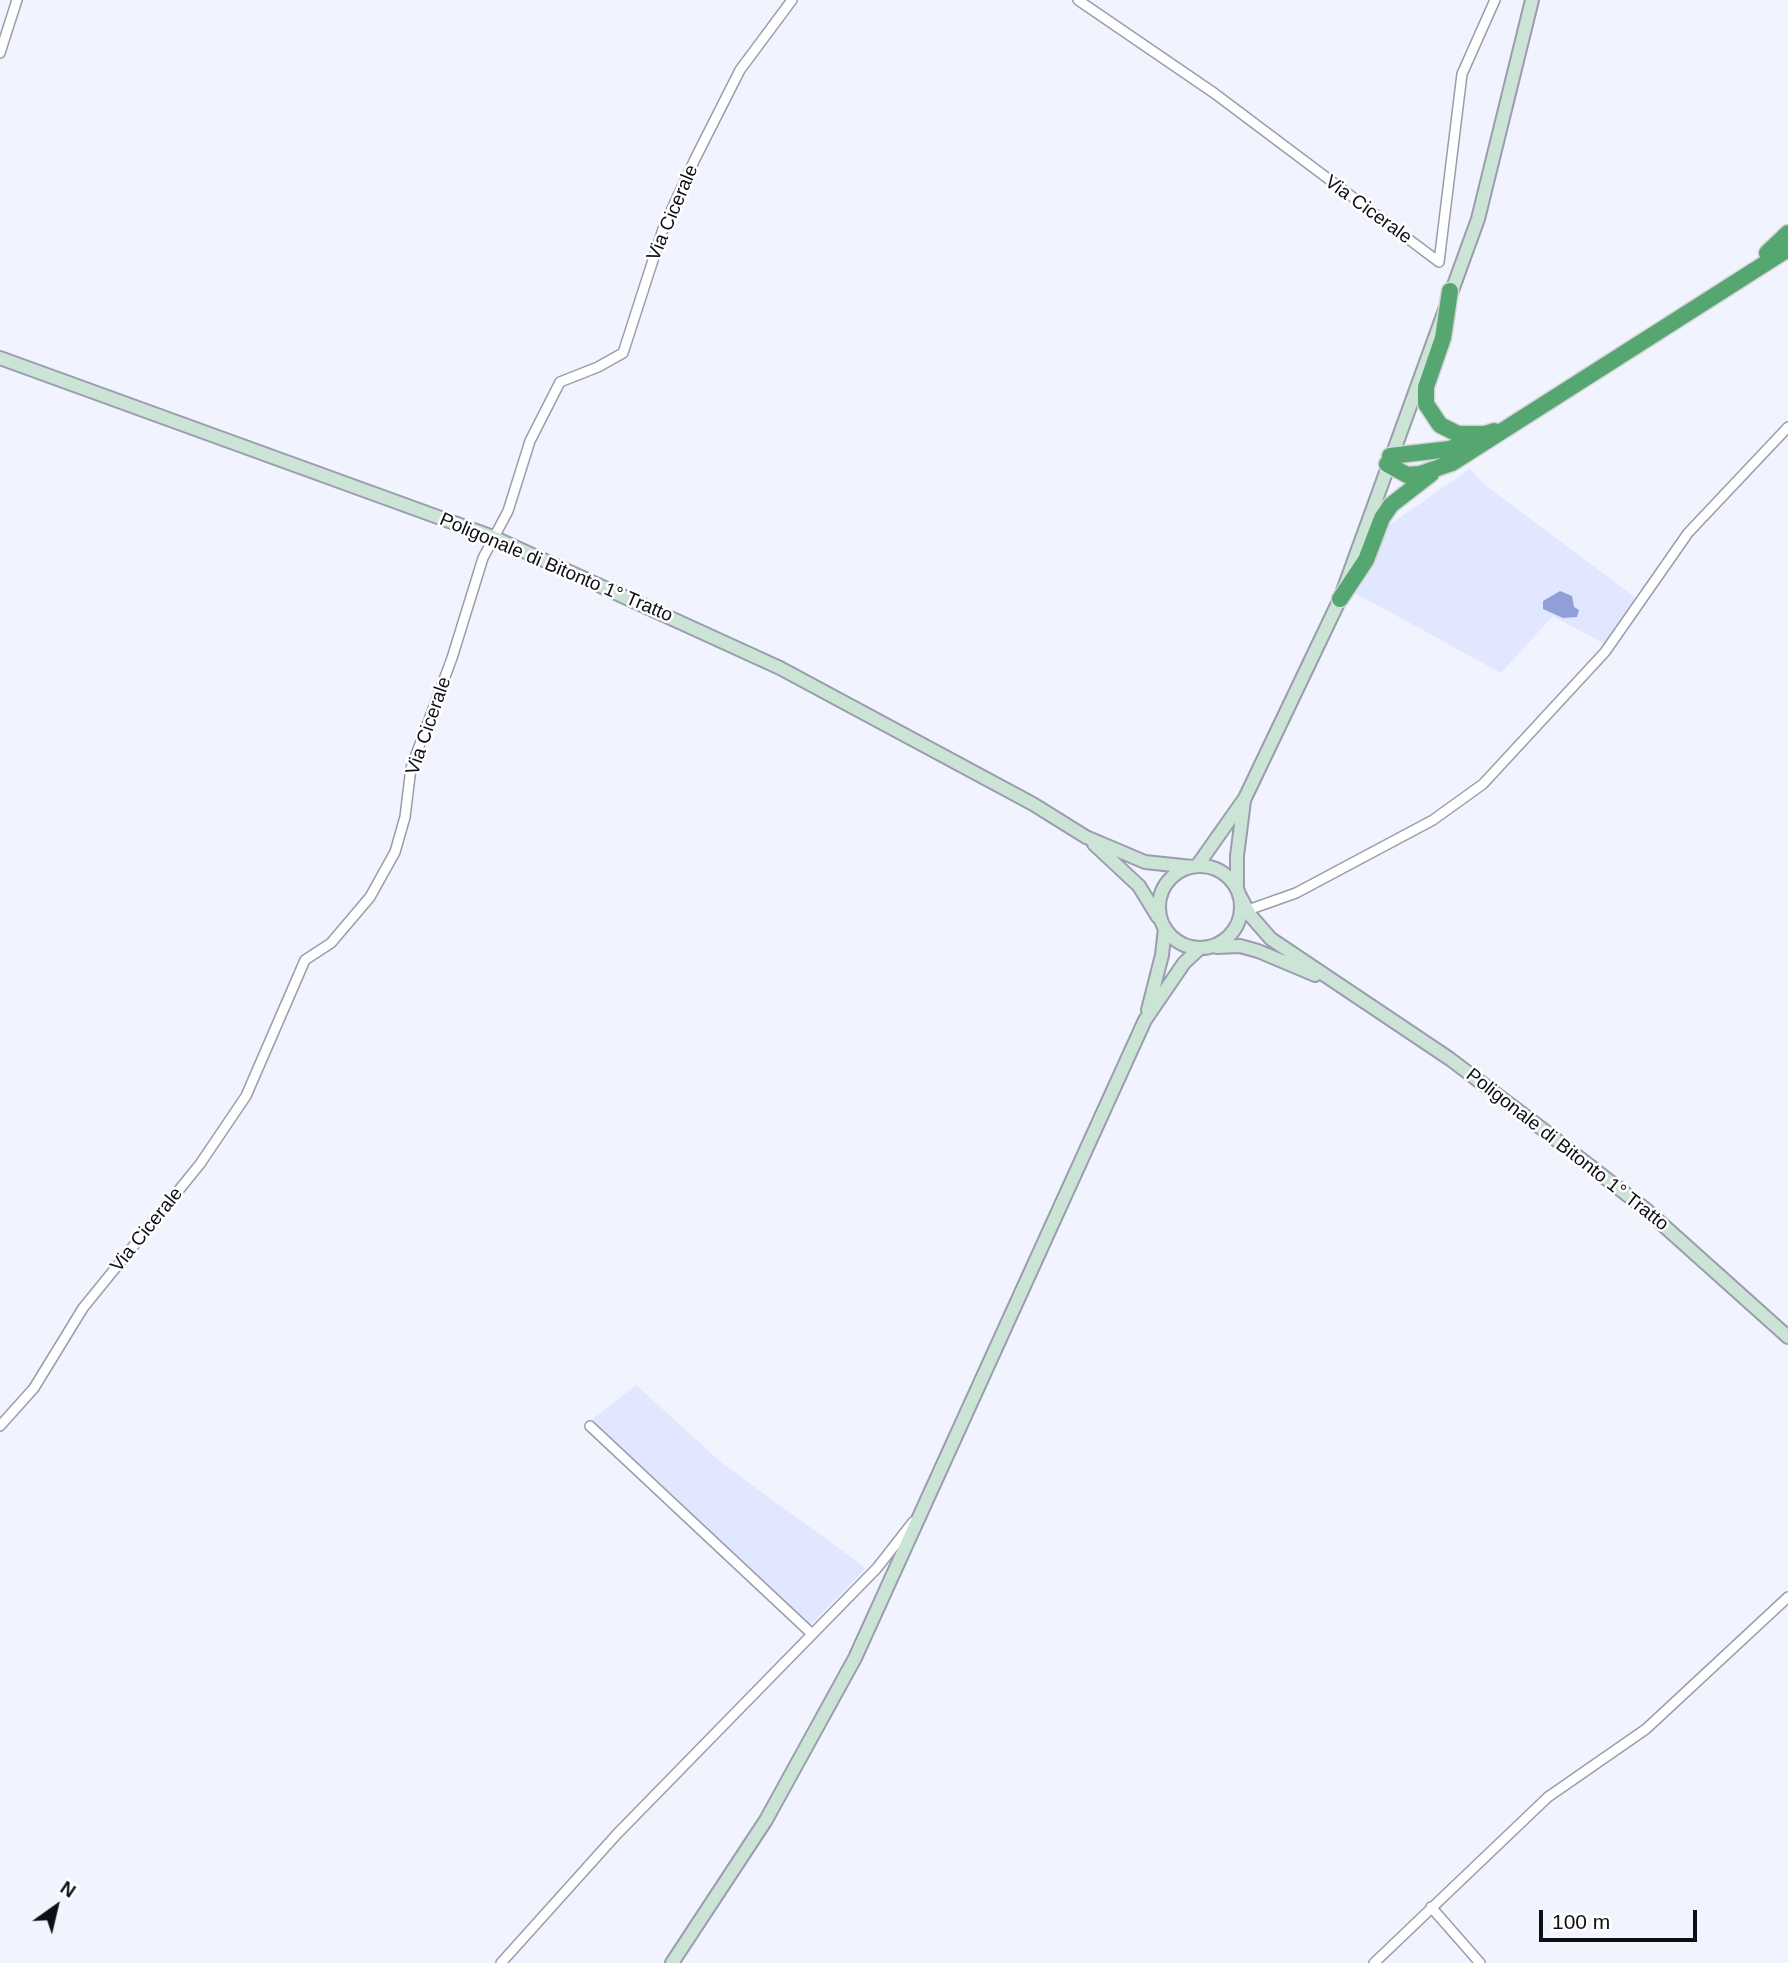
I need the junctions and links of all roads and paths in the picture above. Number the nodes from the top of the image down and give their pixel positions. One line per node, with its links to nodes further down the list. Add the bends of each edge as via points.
1 (17, 0): 6 (street)
2 (792, 0): 18 (street, Via Cicerale, via 740,70 695,159 664,226 623,353 560,382 530,441 508,511)
3 (1078, 0): 4 (street, Via Cicerale, via 1214,93 1439,262 1462,74)
4 (1495, 0)
5 (1532, 0): 11 (main road, via 1478,219)
6 (0, 53)
7 (1788, 233): 10 (highway)
8 (1788, 249): 10 (highway)
9 (1788, 260): 10 (highway)
10 (1740, 279): 13 (highway)
11 (1450, 291): 15 (highway, via 1443,338 1426,387 1426,404 1433,418 1448,430); 16 (main road)
12 (0, 358): 18 (main road, Poligonale di Bitonto 1° Tratto)
13 (1510, 425): 15 (highway); 17 (highway)
14 (1788, 427): 24 (street, via 1688,533 1605,652 1483,784 1433,820 1296,893)
15 (1485, 434): 16 (highway, via 1450,449)
16 (1389, 460): 17 (highway, via 1407,474); 19 (main road)
17 (1440, 469): 19 (highway, via 1391,505 1366,560)
18 (493, 537): 21 (main road, Poligonale di Bitonto 1° Tratto, via 780,668); 31 (street, Via Cicerale, via 411,768 395,852 370,897 331,943 305,960 246,1096 200,1164 83,1308 34,1388)
19 (1340, 599): 20 (main road)
20 (1245, 798): 22 (main road); 23 (main road, via 1237,856)
21 (1086, 837): 22 (main road, via 1145,862); 25 (main road, via 1139,886)
22 (1194, 867): 23 (main road, via 1219,870); 25 (main road, via 1167,883 1159,902)
23 (1239, 891): 24 (main road); 26 (main road, via 1242,909 1234,933)
24 (1248, 910): 28 (main road, via 1271,939)
25 (1163, 925): 27 (main road, via 1180,944); 29 (main road, via 1163,955)
26 (1213, 947): 27 (main road); 28 (main road, via 1258,951)
27 (1199, 949): 29 (main road)
28 (1332, 982): 30 (main road, Poligonale di Bitonto 1° Tratto, via 1450,1059 1644,1208)
29 (1145, 1020): 33 (main road)
30 (1788, 1337)
31 (0, 1426)
32 (590, 1426): 35 (street)
33 (925, 1507): 35 (street, via 877,1567); 38 (main road, via 856,1658 803,1756)
34 (1788, 1597): 36 (street, via 1646,1729 1548,1797)
35 (811, 1633): 37 (street)
36 (1431, 1907): 39 (street); 40 (street)
37 (501, 1963)
38 (672, 1963)
39 (1374, 1963)
40 (1480, 1963)

